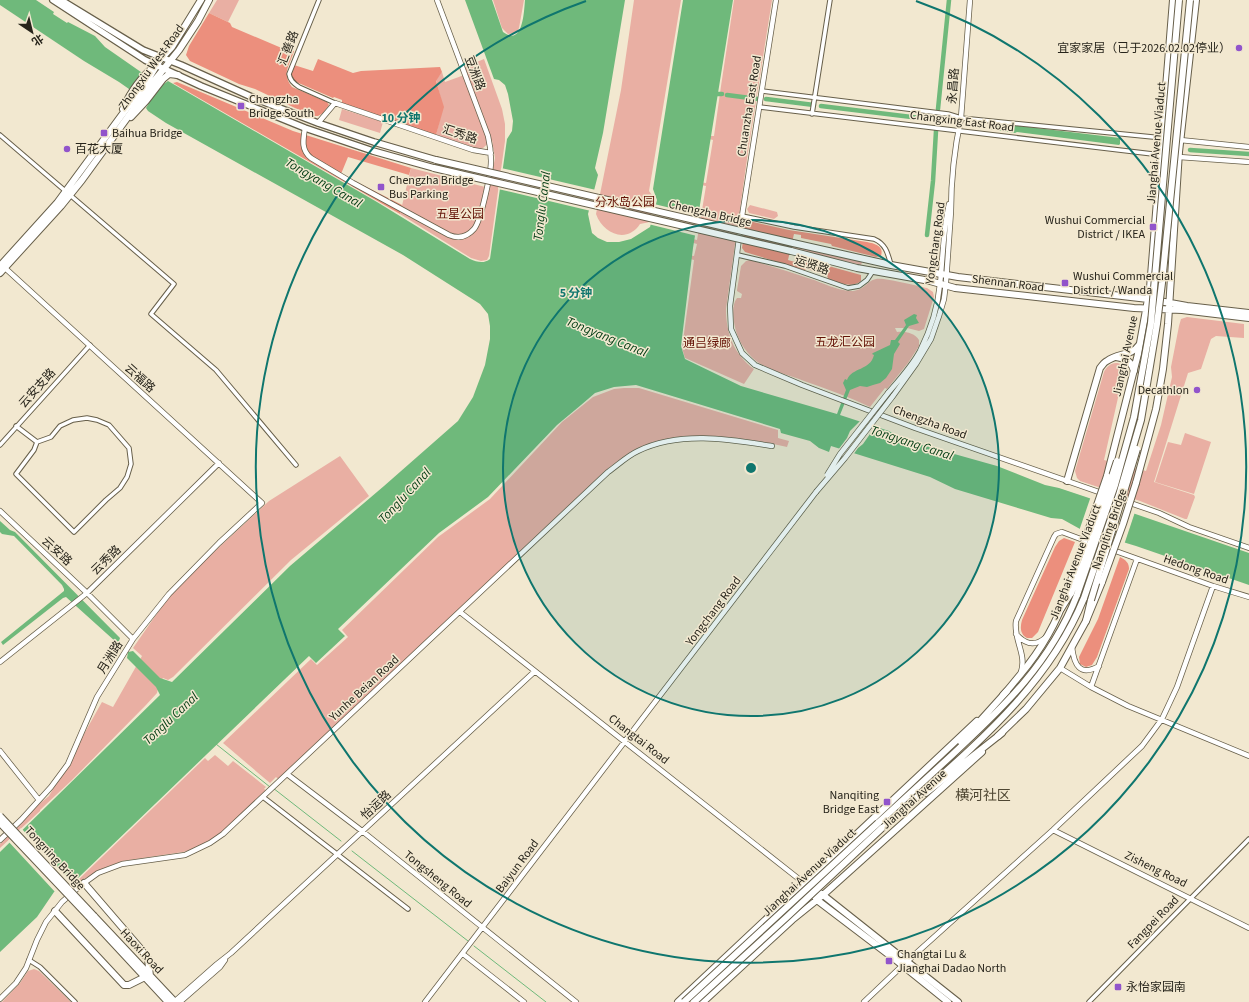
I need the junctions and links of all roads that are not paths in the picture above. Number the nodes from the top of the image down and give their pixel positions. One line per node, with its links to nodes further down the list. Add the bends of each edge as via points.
1 (53, 0): 15 (main road, via 145,60)
2 (62, 0): 15 (main road)
3 (201, 0): 15 (main road, Zhongxiu West Road, via 172,47)
4 (209, 0): 14 (main road, Zhongxiu West Road, via 198,21)
5 (319, 0): 22 (street, 汇善路, via 289,74 293,84)
6 (437, 0): 34 (street, 豆洲路, via 488,136)
7 (776, 0): 19 (street, Chuanzha East Road)
8 (830, 0): 21 (street)
9 (970, 0): 25 (street, 永昌路)
10 (1173, 0): 31 (main road, Jianghai Avenue)
11 (1179, 0): 77 (main road, Jianghai Avenue Viaduct, bridge, via 1151,323 1134,417)
12 (1190, 0): 79 (main road, Jianghai Avenue Viaduct, bridge, via 1159,310 1139,442)
13 (1196, 0): 32 (main road)
14 (170, 60): 15 (main road); 16 (main road, Zhongxiu West Road); 26 (main road, via 254,98)
15 (159, 62): 16 (main road); 18 (main road, Zhongxiu West Road)
16 (164, 69): 17 (main road); 18 (main road, Zhongxiu West Road)
17 (178, 75): 18 (main road, via 169,74); 28 (main road)
18 (152, 80): 20 (main road, Zhongxiu West Road); 20 (main road)
19 (762, 91): 21 (street, Changxing East Road); 23 (street, Chuanzha East Road)
20 (139, 96): 27 (main road, Zhongxiu West Road); 27 (main road, via 126,103)
21 (814, 98): 24 (street); 25 (street, Changxing East Road, via 948,114)
22 (335, 103): 26 (street); 34 (street, 汇秀路, via 473,150)
23 (760, 107): 24 (street, Changxing East Road); 42 (street, Chuanzha East Road)
24 (812, 114): 29 (street, Changxing East Road)
25 (961, 118): 29 (street, 永昌路); 31 (street, Changxing East Road)
26 (318, 123): 37 (main road)
27 (118, 125): 40 (main road, Zhongxiu West Road, via 100,157)
28 (305, 128): 34 (street, 豆洲路, via 304,149 311,158 435,228 456,237 469,234 476,226); 39 (main road)
29 (958, 130): 35 (street, Changxing East Road); 41 (street, 永昌路)
30 (0, 135): 40 (street)
31 (1162, 138): 35 (main road, Jianghai Avenue)
32 (1180, 140): 33 (street); 36 (main road)
33 (1249, 146)
34 (491, 153)
35 (1161, 155): 51 (main road, Jianghai Avenue)
36 (1179, 157): 38 (street); 52 (main road)
37 (436, 160): 43 (main road, Chengzha Bridge, bridge)
38 (1249, 162)
39 (434, 168): 44 (main road, Chengzha Bridge, bridge)
40 (68, 194): 47 (main road, Zhongxiu West Road); 66 (street, via 174,284 151,314 216,370)
41 (951, 197): 49 (street, Yongchang Road)
42 (742, 216): 45 (street, Chengzha Road); 46 (street, via 874,240 880,242 886,250)
43 (793, 243): 46 (main road, Shennan Road)
44 (791, 251): 48 (main road, Shennan Road)
45 (738, 255): 48 (street, 运贤路, via 785,266 848,288 859,286); 68 (street, Chengzha Road, via 730,306 731,328 742,353 755,365 915,428)
46 (891, 265): 49 (main road, Shennan Road)
47 (2, 269): 58 (street, 云福路)
48 (874, 271): 50 (main road, Shennan Road)
49 (943, 275): 50 (street, Yongchang Road); 51 (main road, Shennan Road)
50 (943, 285): 53 (main road, Shennan Road); 69 (street, Yongchang Road, bridge, via 920,350 840,454); 69 (street, Yongchang Road, bridge, via 944,299 940,316 931,339 916,364)
51 (1148, 299): 52 (main road, Shennan Road); 53 (main road, Jianghai Avenue)
52 (1169, 302): 54 (main road); 55 (main road, Shennan Road)
53 (1146, 309): 54 (main road, Shennan Road); 57 (main road, Jianghai Avenue)
54 (1169, 310): 56 (main road, Shennan Road); 74 (main road, Nanqiting Bridge, bridge, via 1156,409 1136,483)
55 (1249, 313)
56 (1249, 318)
57 (1142, 340): 59 (main road, via 1134,351); 60 (main road, Jianghai Avenue)
58 (90, 346): 61 (street, 云安支路); 65 (street, 云福路)
59 (1113, 357): 60 (main road, via 1127,360); 68 (main road, via 1100,368)
60 (1134, 372): 67 (main road, Jianghai Avenue)
61 (16, 426): 62 (street); 63 (street, 云安支路)
62 (37, 442): 62 (street, via 51,437 60,426 73,420 87,418 109,425 130,448 131,464 120,488 74,532 16,474)
63 (0, 444)
64 (772, 446): 80 (street, Yunhe Beian Road, via 714,438 687,439 652,445 638,451 608,472)
65 (220, 463): 70 (street, 云福路); 76 (street, 云秀路)
66 (296, 465)
67 (1107, 476): 77 (main road, Nanqiting Bridge, bridge)
68 (1067, 482): 72 (street, Chengzha Road, via 1159,513 1189,527)
69 (816, 492): 95 (street, Yongchang Road)
70 (262, 503): 84 (street, 月洲路, via 169,594)
71 (0, 511): 76 (street, 云安路)
72 (1249, 548)
73 (1137, 559): 75 (street, Hedong Road); 82 (street, Hedong Road, via 1062,532 1056,534 1016,621); 87 (street)
74 (1102, 582): 81 (main road, Jianghai Avenue)
75 (1213, 586): 78 (street, Hedong Road); 93 (street, via 1177,687)
76 (87, 593): 84 (street, 云安路); 86 (street, 云秀路)
77 (1072, 593): 83 (main road, Jianghai Avenue); 98 (main road, Jianghai Avenue Viaduct, via 1070,613 1058,636 1030,677 980,730)
78 (1249, 597)
79 (1087, 599): 81 (main road); 104 (main road, Jianghai Avenue Viaduct, via 1043,671 1017,702)
80 (460, 612): 89 (street, Changtai Road); 99 (street, Yunhe Beian Road)
81 (1086, 622): 85 (main road, Jianghai Avenue)
82 (1015, 632): 83 (street, via 1026,643 1034,644); 90 (street, via 1023,657)
83 (1048, 636): 90 (main road, Jianghai Avenue)
84 (133, 639): 101 (street, 月洲路, via 97,698 68,764)
85 (1072, 646): 87 (street, via 1073,656 1081,669 1089,671); 88 (main road, Jianghai Avenue)
86 (0, 662)
87 (1099, 666): 91 (street)
88 (1060, 668): 91 (street); 94 (main road, Jianghai Avenue)
89 (534, 672): 95 (street, Changtai Road); 106 (street, 怡运路)
90 (1018, 677): 92 (main road, Jianghai Avenue)
91 (1091, 687): 93 (street, via 1128,706)
92 (1007, 691): 98 (main road); 111 (main road, Jianghai Avenue)
93 (1162, 719): 97 (street); 105 (street, via 1142,746)
94 (1002, 733): 104 (main road); 112 (main road, Jianghai Avenue)
95 (625, 742): 111 (street, Changtai Road); 118 (street, Baiyun Road)
96 (0, 751): 101 (street)
97 (1249, 756)
98 (935, 771): 104 (main road, Jianghai Avenue Viaduct)
99 (286, 774): 100 (street, Yunhe Beian Road); 106 (street, Tongsheng Road)
100 (264, 795): 109 (street); 110 (street, Yunhe Beian Road, via 223,834 198,849 185,855 122,864 98,873)
101 (39, 800): 108 (street, 月洲路)
102 (0, 816): 117 (main road, Tongning Bridge, bridge)
103 (0, 823): 117 (main road, Tongning Bridge, bridge)
104 (882, 826): 134 (main road, Jianghai Avenue Viaduct, bridge); 135 (main road, Jianghai Avenue Viaduct, bridge)
105 (1053, 830): 113 (street, Zisheng Road); 123 (street)
106 (362, 831): 109 (street, 怡运路); 118 (street, Tongsheng Road)
107 (1249, 839): 113 (street, Fangpei Road)
108 (0, 840)
109 (338, 854): 115 (street); 120 (street, 怡运路)
110 (84, 883): 116 (street, Yunhe Beian Road); 124 (main road, via 148,959)
111 (804, 883): 112 (main road, Changtai Road); 114 (main road, Changtai Road); 133 (main road, Jianghai Avenue)
112 (823, 895): 114 (main road, Jianghai Avenue); 123 (main road, Changtai Road)
113 (1191, 898): 119 (street, Zisheng Road); 140 (street, Fangpei Road)
114 (817, 900): 123 (main road, Changtai Road); 136 (main road, Jianghai Avenue)
115 (408, 909)
116 (55, 911): 122 (street, Yunhe Beian Road, via 46,922); 124 (main road, via 124,985)
117 (92, 917): 124 (main road, Haoxi Road)
118 (483, 928): 121 (street, Baiyun Road); 132 (street, Tongsheng Road)
119 (1249, 928)
120 (232, 953): 128 (street, 怡运路); 129 (street, 怡运路)
121 (463, 954): 130 (street, Baiyun Road); 131 (street)
122 (29, 960): 125 (street, Yunhe Beian Road, via 16,983); 126 (street, via 40,967)
123 (904, 964): 137 (street); 138 (main road, Changtai Road); 139 (main road, Changtai Road)
124 (147, 977): 127 (main road, Haoxi Road); 128 (main road, Haoxi Road)
125 (0, 999)
126 (76, 1002)
127 (168, 1002)
128 (174, 1002)
129 (180, 1002)
130 (425, 1002)
131 (524, 1002)
132 (576, 1002)
133 (678, 1002)
134 (684, 1002)
135 (694, 1002)
136 (703, 1002)
137 (864, 1002)
138 (948, 1002)
139 (958, 1002)
140 (1089, 1002)

